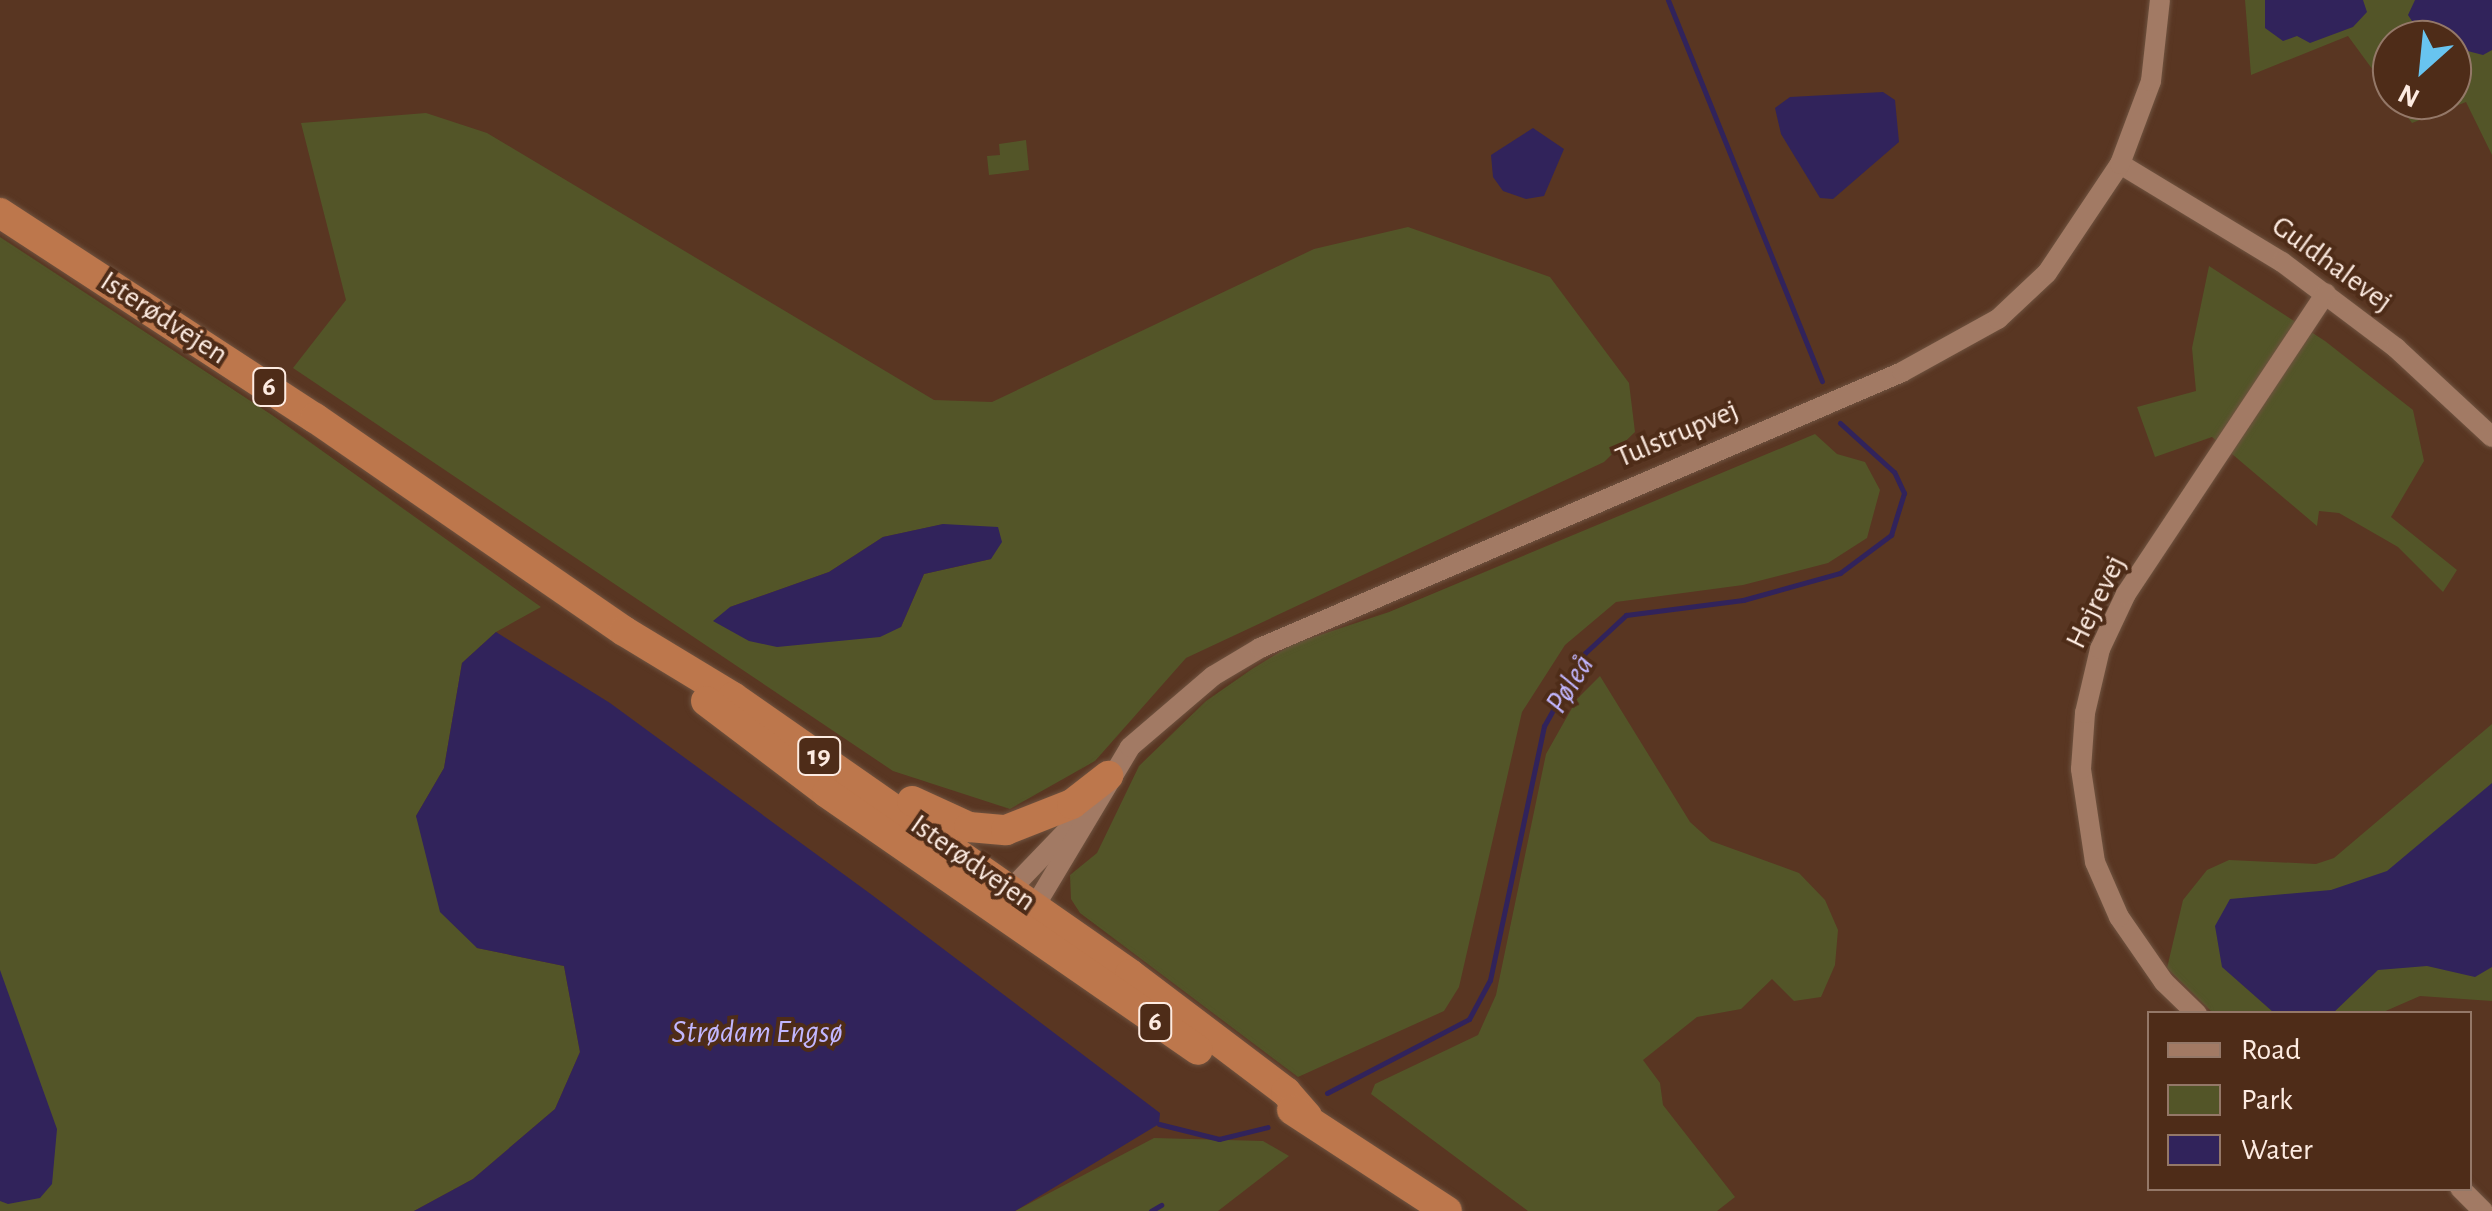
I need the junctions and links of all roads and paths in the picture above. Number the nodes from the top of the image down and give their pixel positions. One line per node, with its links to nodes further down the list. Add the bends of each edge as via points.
1 (2160, 0): 2 (street, Tulstrupvej, via 2151,81)
2 (2120, 164): 4 (street, Guldhalevej); 8 (street, Tulstrupvej, via 2046,274 1998,319 1952,348 1260,648 1168,713)
3 (0, 213): 6 (highway, Isterødvejen / 6)
4 (2326, 294): 5 (street, Guldhalevej); 11 (street, Hejrevej, via 2126,594 2100,649 2085,712 2080,769 2095,862 2118,918)
5 (2492, 437)
6 (624, 631): 7 (highway, Isterødvejen / 19); 10 (highway, Isterødvejen / 6, via 770,751)
7 (734, 697): 8 (highway, via 811,735 928,812 969,827 1006,830 1038,822); 10 (highway, Isterødvejen / 19)
8 (1108, 776): 9 (street, Tulstrupvej)
9 (1086, 812): 10 (street, Tulstrupvej); 10 (street, Tulstrupvej)
10 (1018, 905): 13 (highway, Isterødvejen / 6)
11 (2193, 1011)
12 (2463, 1191): 14 (street)
13 (1447, 1211)
14 (2483, 1211)

